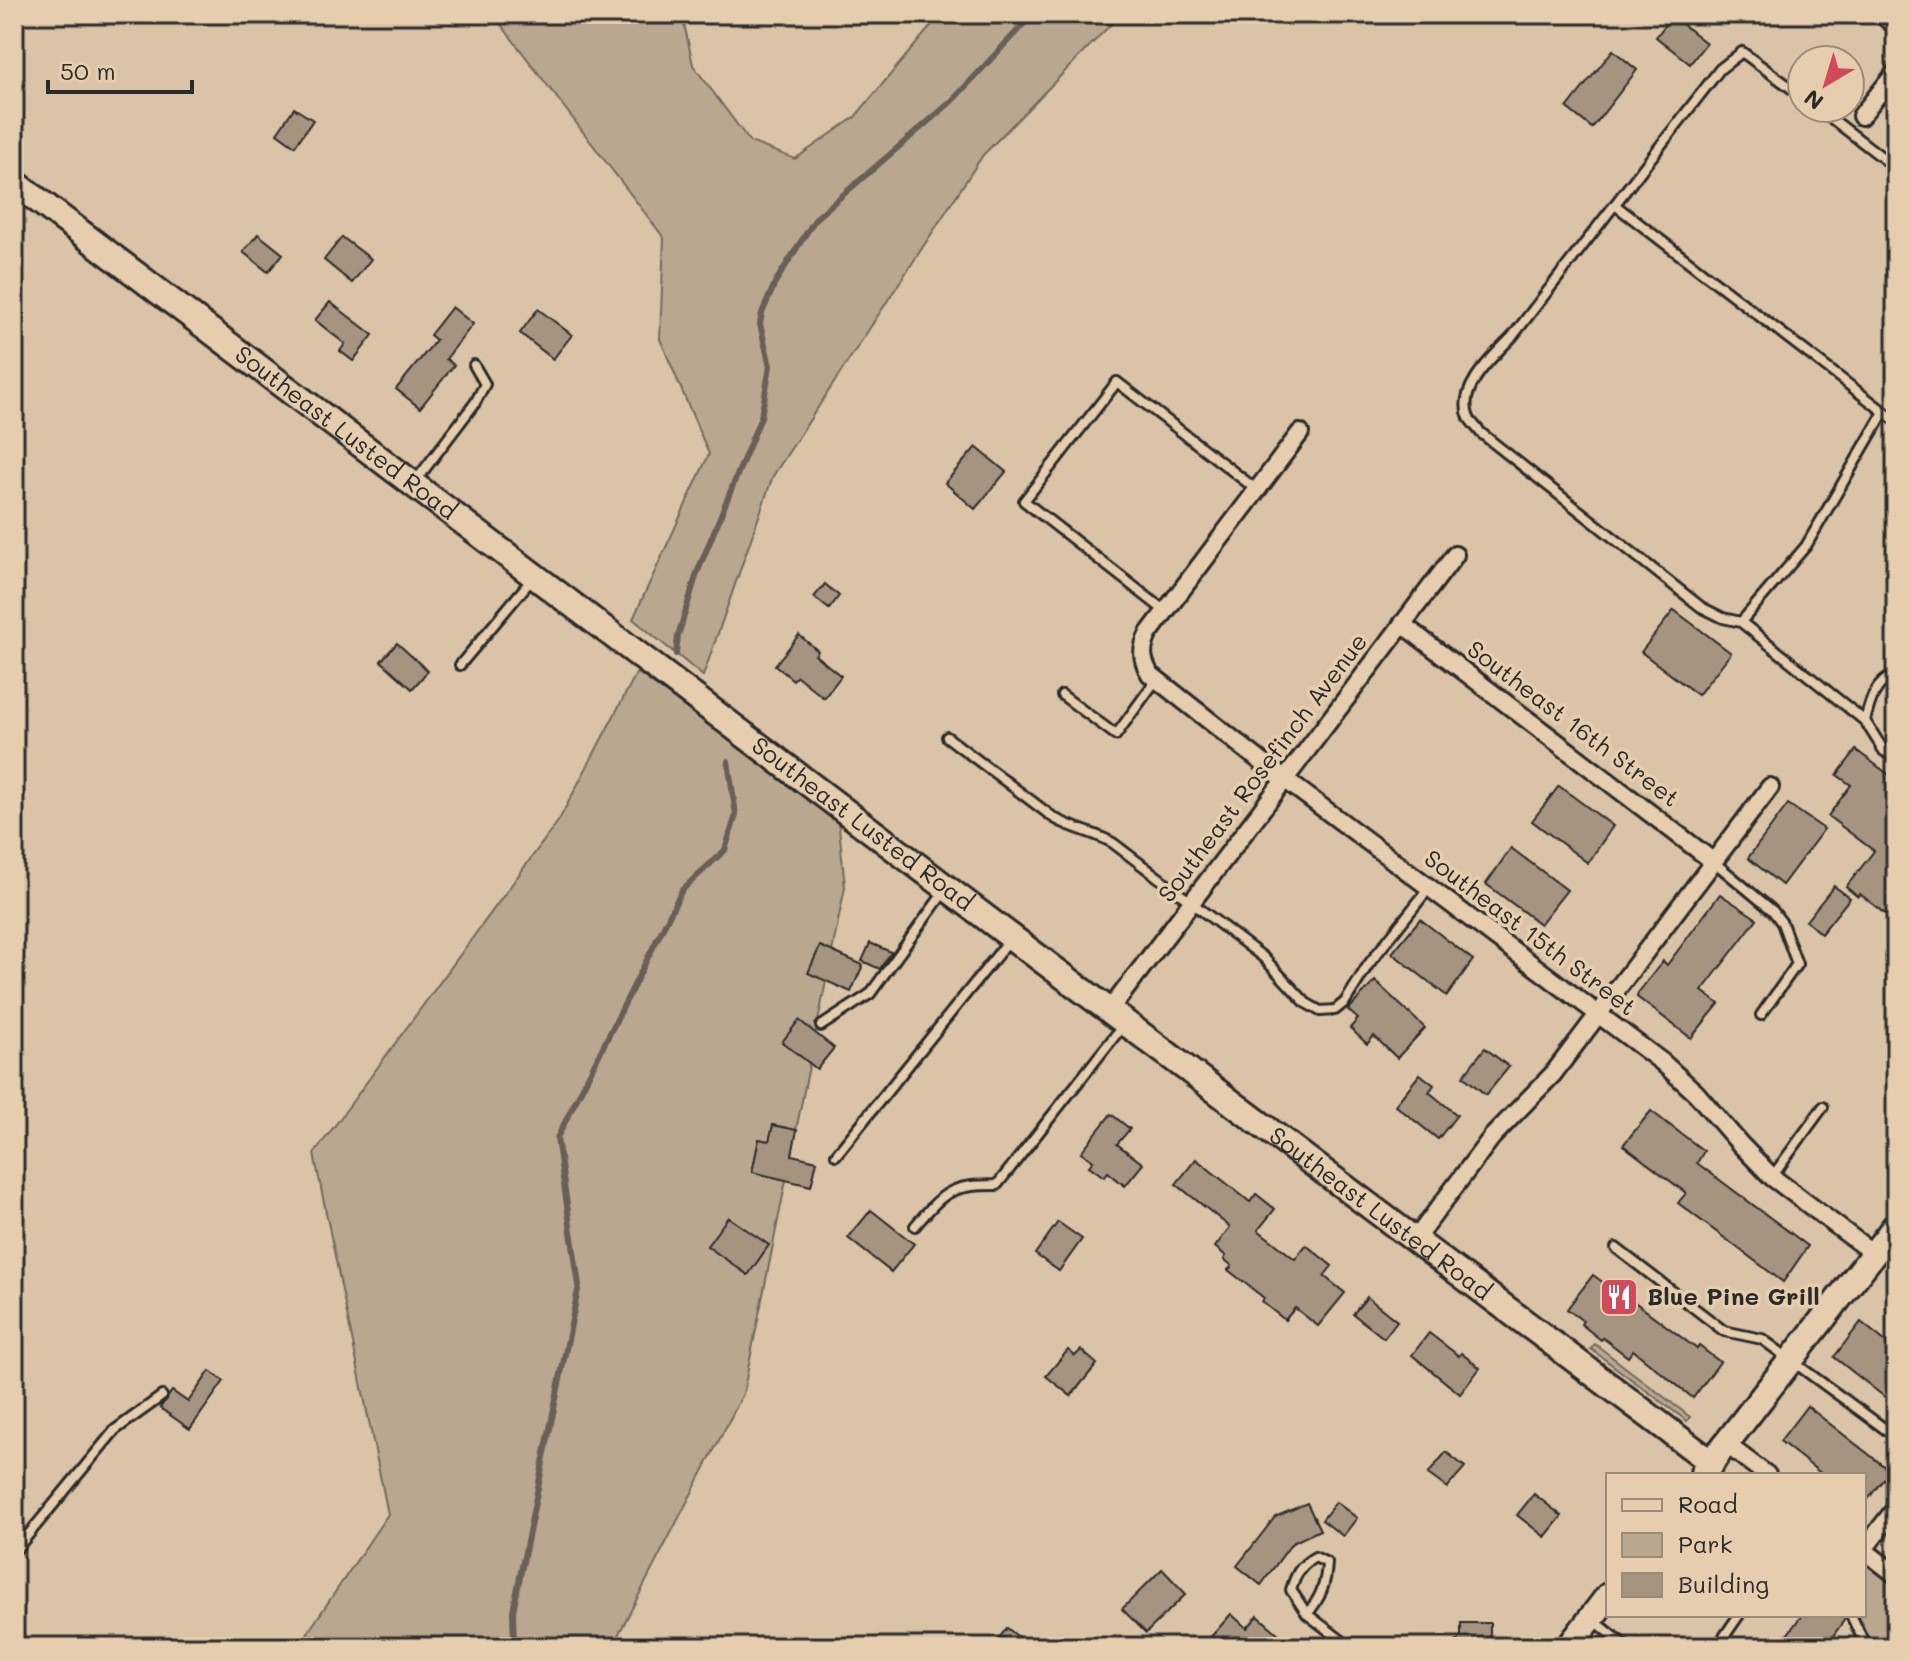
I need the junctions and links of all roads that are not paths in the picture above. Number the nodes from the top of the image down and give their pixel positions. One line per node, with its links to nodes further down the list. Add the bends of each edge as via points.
1 (1881, 14): 2 (street)
2 (1896, 26)
3 (1896, 72): 5 (street)
4 (1786, 84): 9 (lane, via 1742,52 1720,69)
5 (1866, 110)
6 (1839, 124): 7 (lane)
7 (1896, 168)
8 (14, 182): 14 (main road, Southeast Lusted Road)
9 (1615, 205): 11 (lane); 19 (lane, via 1484,367 1466,402 1469,418 1481,433 1701,607)
10 (474, 365): 14 (lane, via 485,384)
11 (1884, 412): 12 (lane); 19 (lane, via 1806,546)
12 (1896, 421)
13 (1300, 433): 15 (street)
14 (413, 483): 17 (main road, Southeast Lusted Road)
15 (1257, 490): 18 (street); 18 (lane, via 1117,382 1024,501)
16 (1455, 555): 20 (street, Southeast Rosefinch Avenue)
17 (535, 576): 21 (lane); 31 (main road, Southeast Lusted Road)
18 (1165, 611): 23 (street, Southeast 15th Street, via 1144,642 1145,665)
19 (1741, 622): 25 (lane)
20 (1402, 624): 28 (street, Southeast Rosefinch Avenue); 30 (street, Southeast 16th Street)
21 (460, 665)
22 (1896, 674): 25 (lane, via 1872,694)
23 (1156, 680): 24 (lane, via 1116,735); 28 (street, Southeast 15th Street)
24 (1062, 695)
25 (1865, 721): 27 (lane, via 1884,751)
26 (947, 737): 33 (lane, via 1054,818 1113,843)
27 (1896, 759)
28 (1285, 779): 32 (street, Southeast 15th Street); 33 (street, Southeast Rosefinch Avenue)
29 (1770, 787): 30 (street)
30 (1714, 862): 35 (street); 36 (lane, via 1773,911 1797,964)
31 (947, 888): 34 (main road, Southeast Lusted Road); 38 (lane, via 870,994)
32 (1429, 888): 33 (lane, via 1345,1002 1335,1010 1320,1011 1263,957); 35 (street, Southeast 15th Street)
33 (1191, 903): 37 (street, Southeast Rosefinch Avenue)
34 (1012, 937): 37 (main road, Southeast Lusted Road); 40 (lane)
35 (1598, 1015): 41 (street, Southeast 15th Street, via 1680,1077); 44 (street, via 1553,1074 1492,1137)
36 (1761, 1015)
37 (1117, 1016): 43 (lane, via 997,1185 965,1185 938,1198); 44 (main road, Southeast Lusted Road)
38 (821, 1026)
39 (1823, 1107): 41 (lane)
40 (836, 1155)
41 (1772, 1177): 46 (street, Southeast 15th Street)
42 (1896, 1225): 46 (main road)
43 (915, 1226)
44 (1414, 1241): 50 (main road, Southeast Lusted Road)
45 (1616, 1248): 47 (lane, via 1724,1331 1754,1336)
46 (1874, 1254): 47 (main road)
47 (1792, 1359): 49 (lane); 50 (main road)
48 (162, 1396): 55 (lane, via 115,1430)
49 (1896, 1437)
50 (1713, 1460): 51 (street)
51 (1760, 1473)
52 (1896, 1508): 53 (street)
53 (1866, 1546)
54 (1866, 1551): 56 (street)
55 (14, 1552)
56 (1896, 1575)
57 (1606, 1599): 61 (main road)
58 (1307, 1614): 58 (lane, via 1291,1590 1303,1564 1315,1557 1327,1563 1326,1581); 62 (lane)
59 (1738, 1617): 65 (lane)
60 (1852, 1617): 66 (lane)
61 (1591, 1618): 63 (main road); 64 (lane)
62 (1350, 1647)
63 (1569, 1647)
64 (1627, 1647)
65 (1717, 1647)
66 (1866, 1647)

